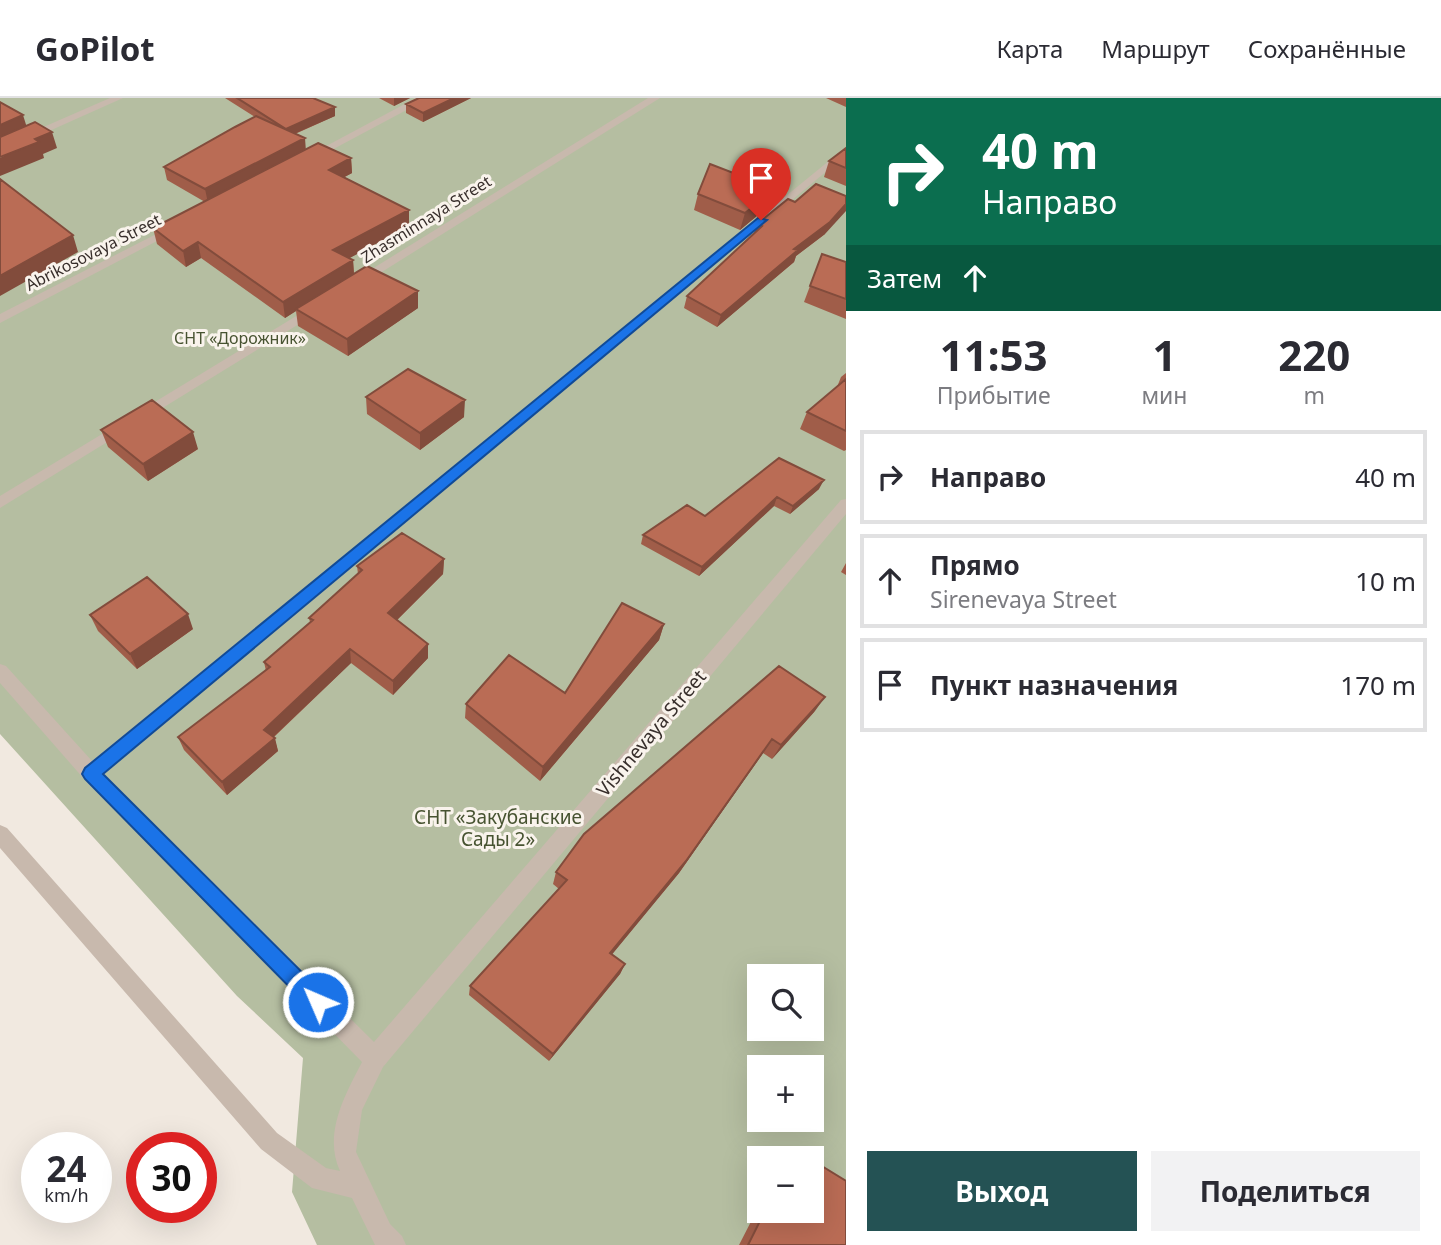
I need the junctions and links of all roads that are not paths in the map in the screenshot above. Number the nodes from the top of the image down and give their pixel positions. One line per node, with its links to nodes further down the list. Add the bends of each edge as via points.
1 (118, 98): 4 (street)
2 (424, 98): 6 (street)
3 (655, 98): 9 (street, Zhasminnaya Street)
4 (0, 150)
5 (846, 150): 12 (street)
6 (291, 167)
7 (182, 224): 8 (street, Abrikosovaya Street)
8 (0, 318)
9 (0, 503)
10 (846, 504): 14 (street, Vishnevaya Street)
11 (0, 671): 12 (street)
12 (91, 774): 14 (street)
13 (0, 834): 15 (street, via 270,1141 321,1179)
14 (375, 1059): 15 (street, Vishnevaya Street, via 351,1108 344,1153)
15 (359, 1187): 16 (street, Vishnevaya Street, via 381,1233)
16 (393, 1245)

